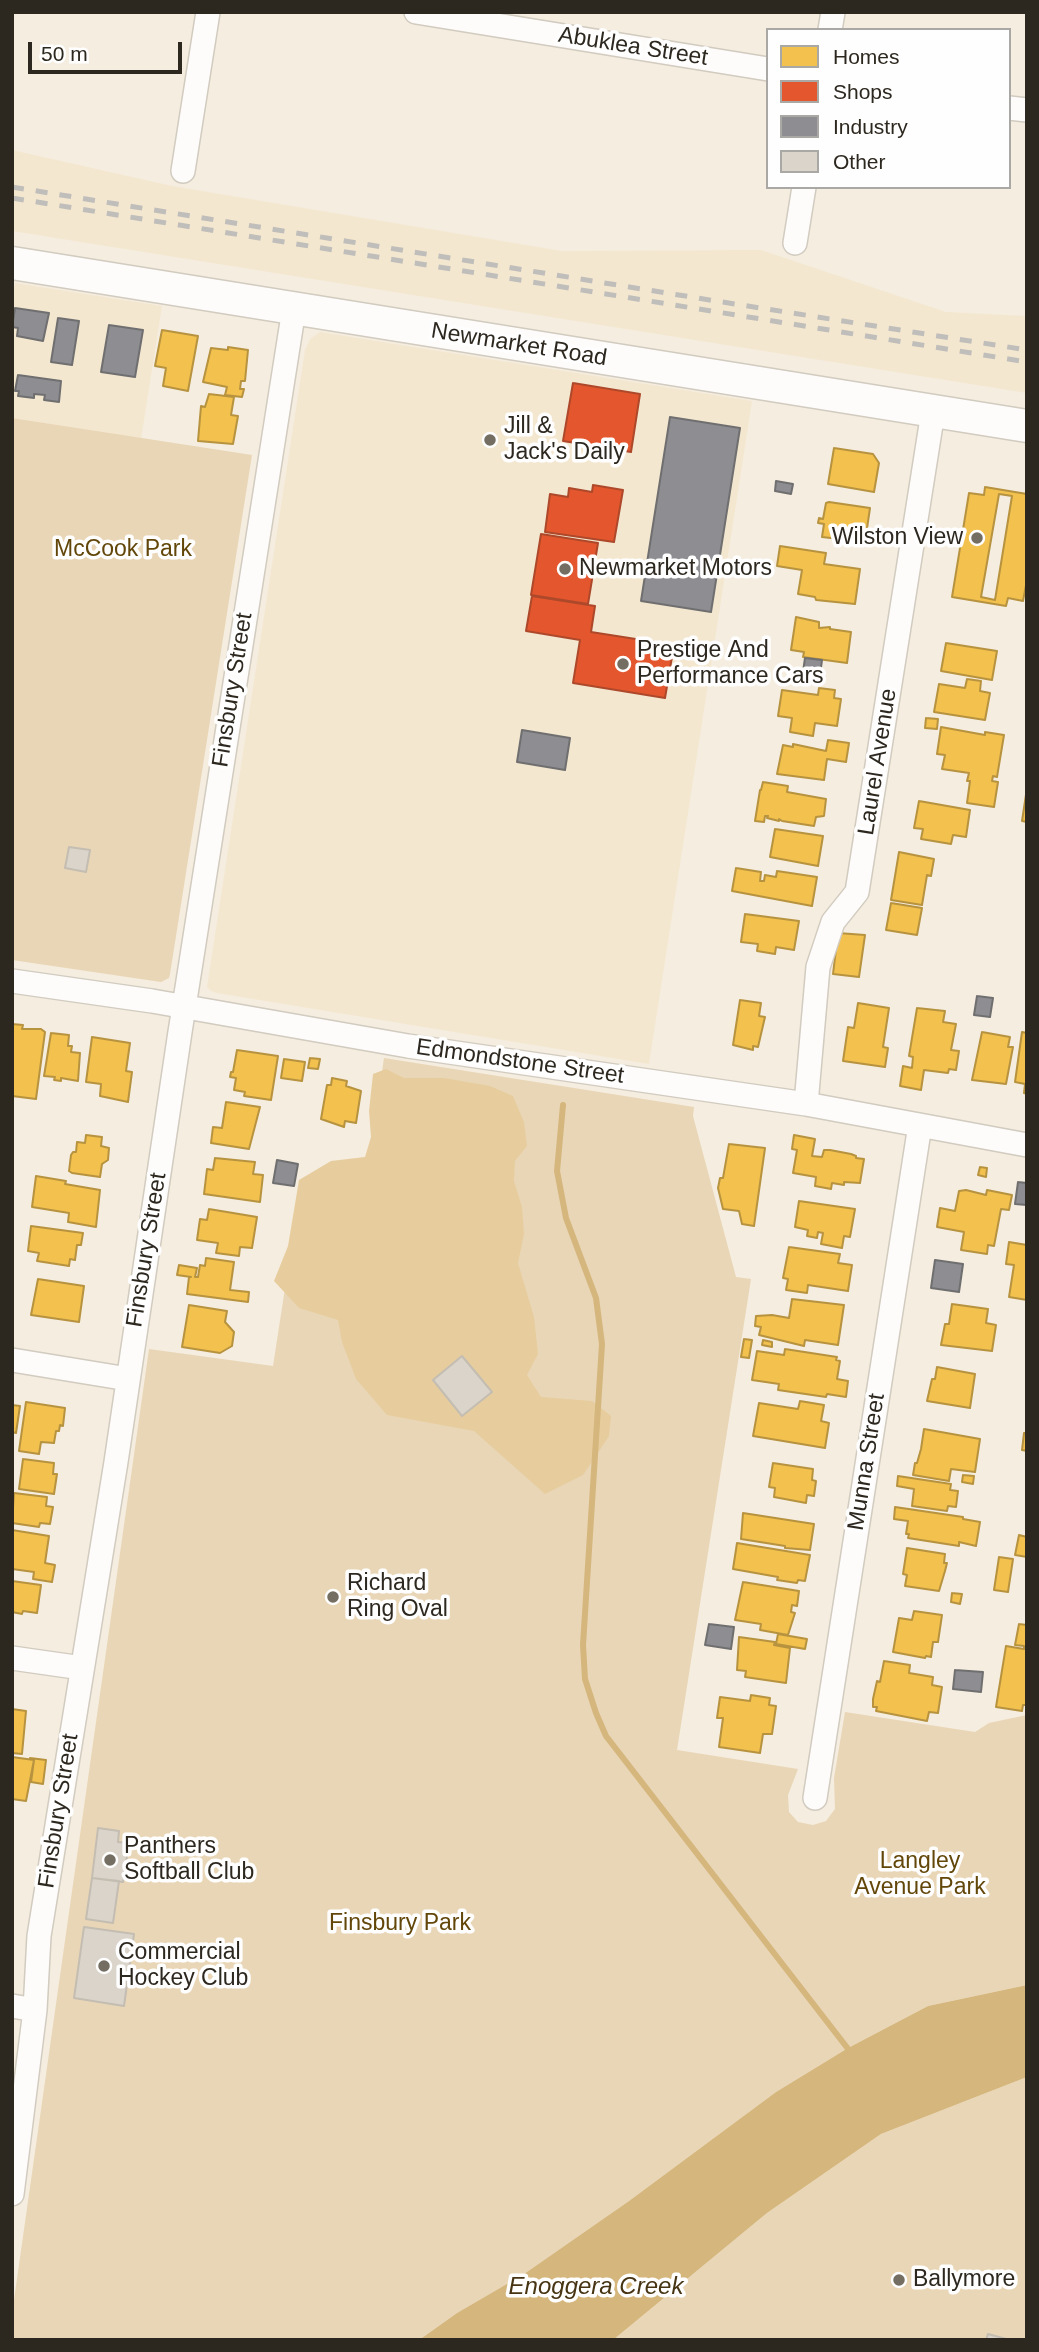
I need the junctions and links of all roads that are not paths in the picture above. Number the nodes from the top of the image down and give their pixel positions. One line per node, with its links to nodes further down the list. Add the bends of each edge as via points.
1 (208, 12): 5 (street)
2 (416, 12): 3 (street, Abuklea Street)
3 (517, 21): 4 (street, Abuklea Street)
4 (766, 69)
5 (183, 172)
6 (804, 189): 7 (street)
7 (795, 243)
8 (12, 263): 9 (main road, Newmarket Road)
9 (294, 309): 10 (main road, Newmarket Road); 13 (street, Finsbury Street)
10 (933, 412): 11 (main road, Newmarket Road); 14 (street, Laurel Avenue, via 857,892 833,922 818,967)
11 (1027, 426)
12 (12, 981): 13 (street, Edmondstone Street)
13 (184, 1006): 14 (street, Edmondstone Street, via 408,1046); 18 (street, Finsbury Street)
14 (806, 1104): 15 (street, Edmondstone Street)
15 (920, 1125): 16 (street, Edmondstone Street); 21 (street, Munna Street)
16 (1027, 1145)
17 (12, 1360): 18 (street)
18 (128, 1379): 20 (street, Finsbury Street)
19 (12, 1658): 20 (street)
20 (82, 1668): 23 (street, Finsbury Street, via 39,1936)
21 (815, 1798)
22 (12, 2006): 23 (street)
23 (35, 2010): 24 (street, Finsbury Street)
24 (12, 2194)

